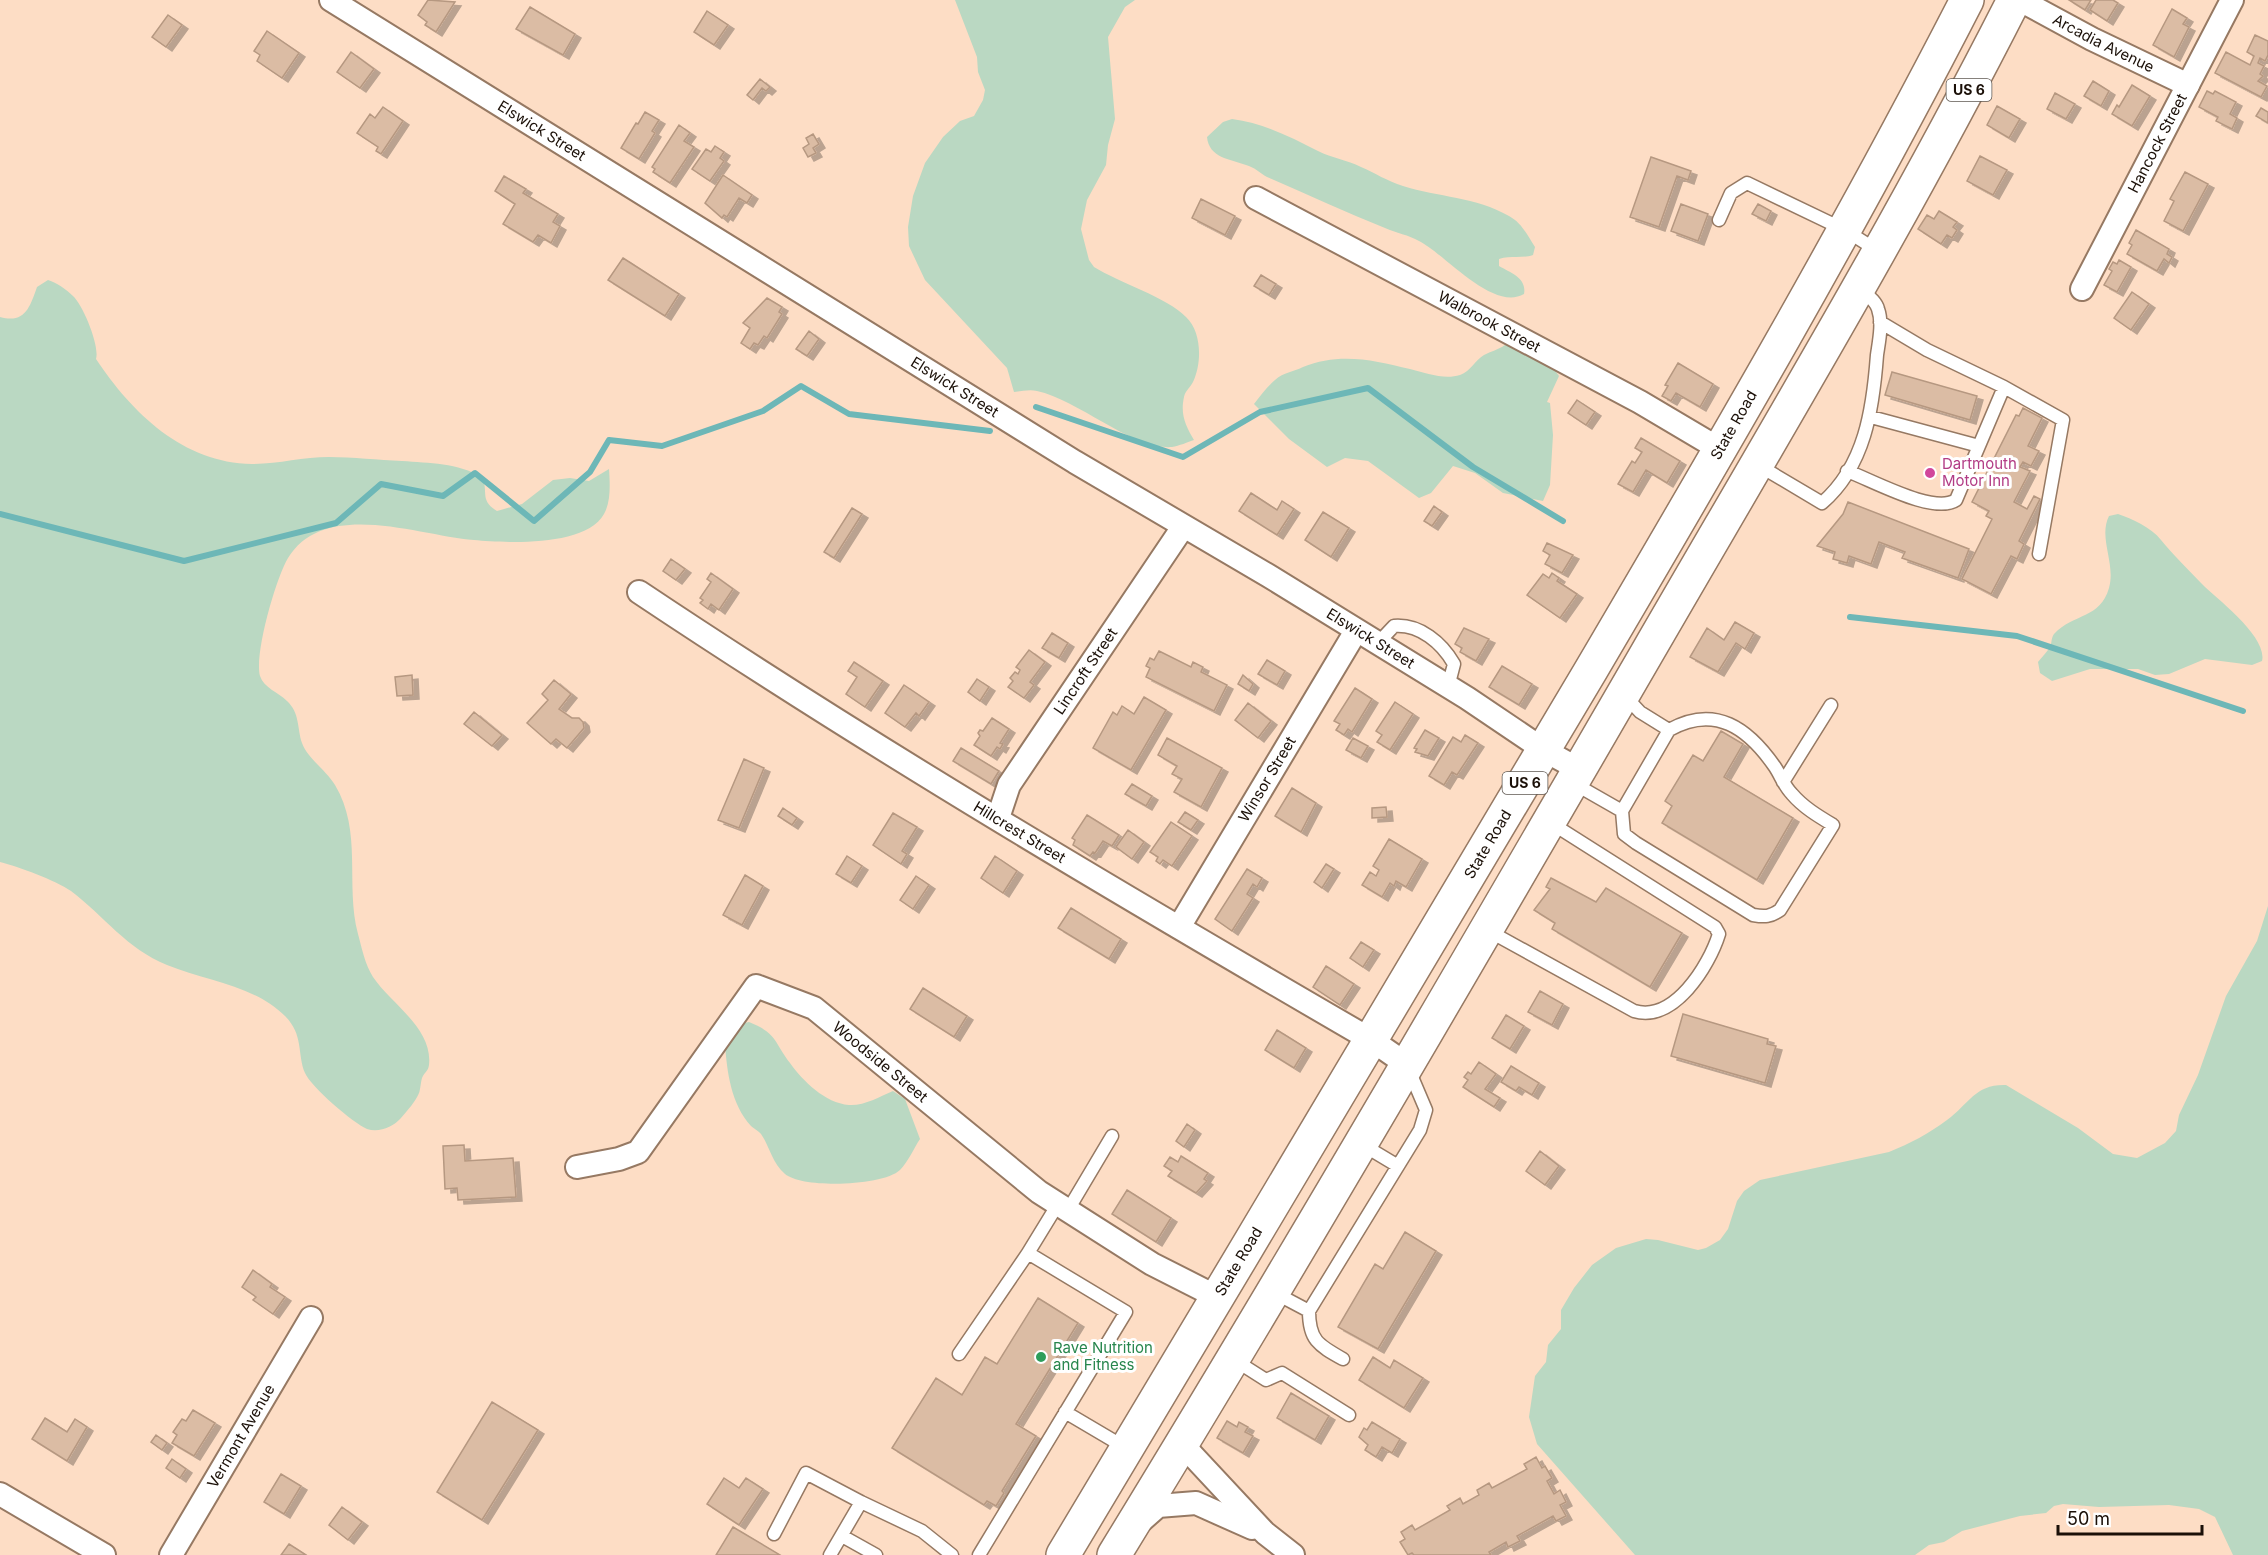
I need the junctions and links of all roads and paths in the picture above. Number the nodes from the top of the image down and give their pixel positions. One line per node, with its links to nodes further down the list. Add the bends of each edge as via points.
1 (331, 0): 20 (street, Elswick Street)
2 (1967, 0): 9 (main road, State Road / US 6)
3 (2014, 0): 10 (main road, US 6, via 1949,128)
4 (2020, 0): 6 (street, Arcadia Avenue)
5 (2232, 0): 6 (street, Hancock Street)
6 (2188, 85): 12 (street, Hancock Street)
7 (1256, 198): 17 (street, Walbrook Street, via 1640,402)
8 (1719, 220): 9 (lane, via 1731,193 1747,183)
9 (1845, 230): 10 (lane); 17 (main road, State Road / US 6)
10 (1879, 251): 11 (main road, US 6)
11 (1859, 286): 13 (lane, via 1878,307); 18 (main road, US 6)
12 (2082, 289)
13 (1880, 322): 14 (lane); 15 (lane)
14 (2004, 387): 16 (lane); 21 (lane, via 2062,420)
15 (1871, 417): 16 (lane); 19 (lane, via 1866,437)
16 (1979, 446): 19 (lane, via 1956,500 1949,505 1926,502)
17 (1721, 450): 29 (main road, State Road / US 6)
18 (1756, 465): 19 (lane, via 1822,503 1835,492); 26 (main road, US 6)
19 (1847, 471)
20 (1183, 526): 23 (street, Elswick Street); 33 (street, Lincroft Street, via 1009,785)
21 (2039, 554)
22 (639, 592): 33 (street, Hillcrest Street)
23 (1356, 631): 24 (street, Elswick Street); 35 (street, Winsor Street)
24 (1377, 644): 25 (street, Elswick Street); 25 (lane, via 1394,626 1405,625 1425,633 1446,648 1454,664)
25 (1448, 687): 29 (street, Elswick Street)
26 (1624, 694): 28 (lane, via 1640,712); 30 (main road, US 6)
27 (1831, 705): 31 (lane)
28 (1670, 730): 31 (lane, via 1696,721 1725,721 1757,743); 32 (lane)
29 (1544, 750): 30 (street, Elswick Street); 37 (main road, State Road / US 6)
30 (1576, 776): 32 (lane); 34 (main road, US 6)
31 (1783, 782): 32 (lane, via 1808,809 1833,825 1780,910 1772,916 1753,915 1636,843 1624,834)
32 (1622, 811)
33 (998, 818): 35 (street, Hillcrest Street)
34 (1549, 822): 36 (main road, US 6); 36 (lane, via 1714,927 1719,934 1714,948 1680,997 1665,1008 1645,1014)
35 (1179, 927): 37 (street, Hillcrest Street)
36 (1486, 929): 38 (main road, US 6)
37 (1373, 1041): 38 (street, Hillcrest Street); 46 (main road, State Road / US 6)
38 (1406, 1064): 40 (main road, US 6); 41 (lane, via 1426,1110 1420,1130)
39 (1113, 1136): 43 (lane)
40 (1359, 1143): 41 (lane); 45 (main road, US 6)
41 (1398, 1166): 47 (lane)
42 (577, 1167): 43 (street, Woodside Street, via 638,1152 756,986 814,1008 1039,1192)
43 (1063, 1207): 44 (lane); 46 (street, Woodside Street, via 1152,1263)
44 (1028, 1253): 49 (lane); 52 (lane, via 1126,1312)
45 (1271, 1291): 47 (lane); 50 (main road, US 6)
46 (1217, 1297): 55 (main road, State Road / US 6)
47 (1309, 1311): 51 (lane, via 1309,1330 1323,1348)
48 (311, 1318): 63 (street, Vermont Avenue)
49 (959, 1354)
50 (1232, 1358): 53 (lane, via 1266,1380 1282,1373); 54 (main road, US 6)
51 (1343, 1359)
52 (1065, 1412): 55 (lane); 67 (lane)
53 (1349, 1415)
54 (1181, 1443): 58 (street); 61 (main road, US 6)
55 (1127, 1448): 68 (main road, State Road / US 6)
56 (0, 1494): 62 (street)
57 (861, 1502): 59 (lane, via 806,1473); 60 (lane); 66 (lane, via 922,1531)
58 (1265, 1533): 61 (street, via 1196,1503 1158,1506); 69 (street)
59 (774, 1534)
60 (842, 1536): 64 (lane); 65 (lane)
61 (1118, 1549)
62 (104, 1555)
63 (171, 1555)
64 (830, 1555)
65 (876, 1555)
66 (952, 1555)
67 (979, 1555)
68 (1063, 1555)
69 (1293, 1555)

